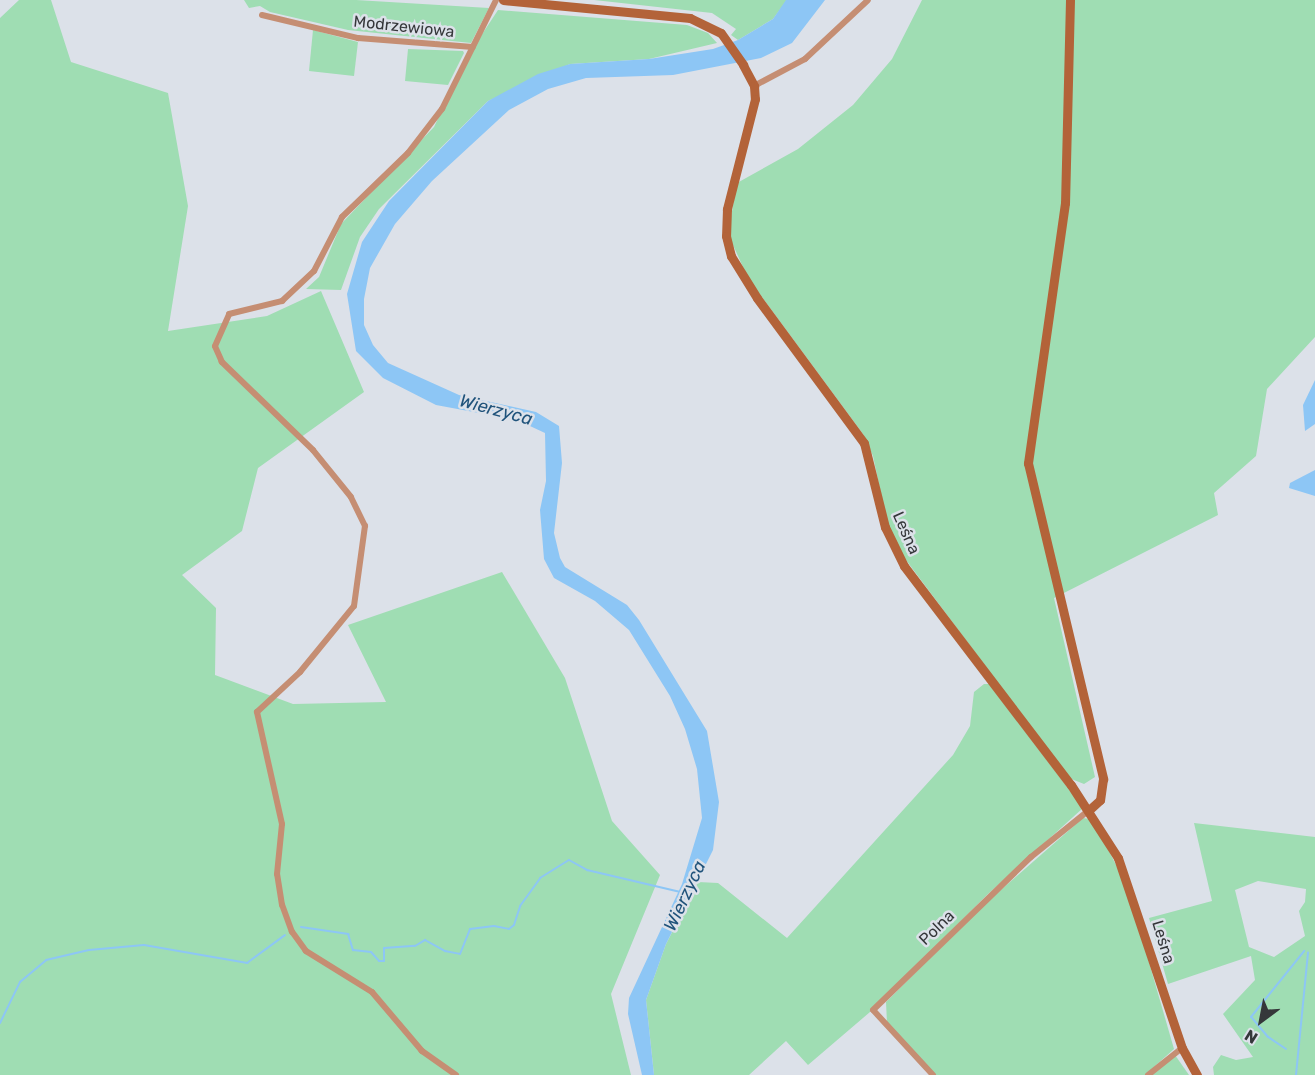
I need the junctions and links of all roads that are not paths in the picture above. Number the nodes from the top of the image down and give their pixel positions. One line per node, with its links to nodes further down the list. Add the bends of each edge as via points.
1 (496, 0): 6 (street)
2 (503, 0): 7 (street, via 690,18 709,24 727,42)
3 (868, 0): 7 (street, via 804,59)
4 (1070, 0): 8 (street, via 1065,203 1028,463 1102,779 1100,800)
5 (262, 15): 6 (street, Modrzewiowa, via 358,38)
6 (473, 47): 10 (street, via 442,109 408,153 342,217 315,272 282,301 229,314 215,346 222,362 313,450 351,497 365,526 354,606 300,672 257,712 282,824 277,874 282,905 292,932 306,951 372,992 415,1044)
7 (754, 86): 8 (street, Leśna, via 751,122 727,209 726,237 731,256 757,298 864,443 885,527 904,566)
8 (1089, 810): 9 (street, Leśna, via 1124,873); 11 (street, Polna, via 1031,857 873,1010)
9 (1182, 1048): 12 (street); 13 (street, Leśna)
10 (456, 1075)
11 (933, 1075)
12 (1148, 1075)
13 (1197, 1075)

